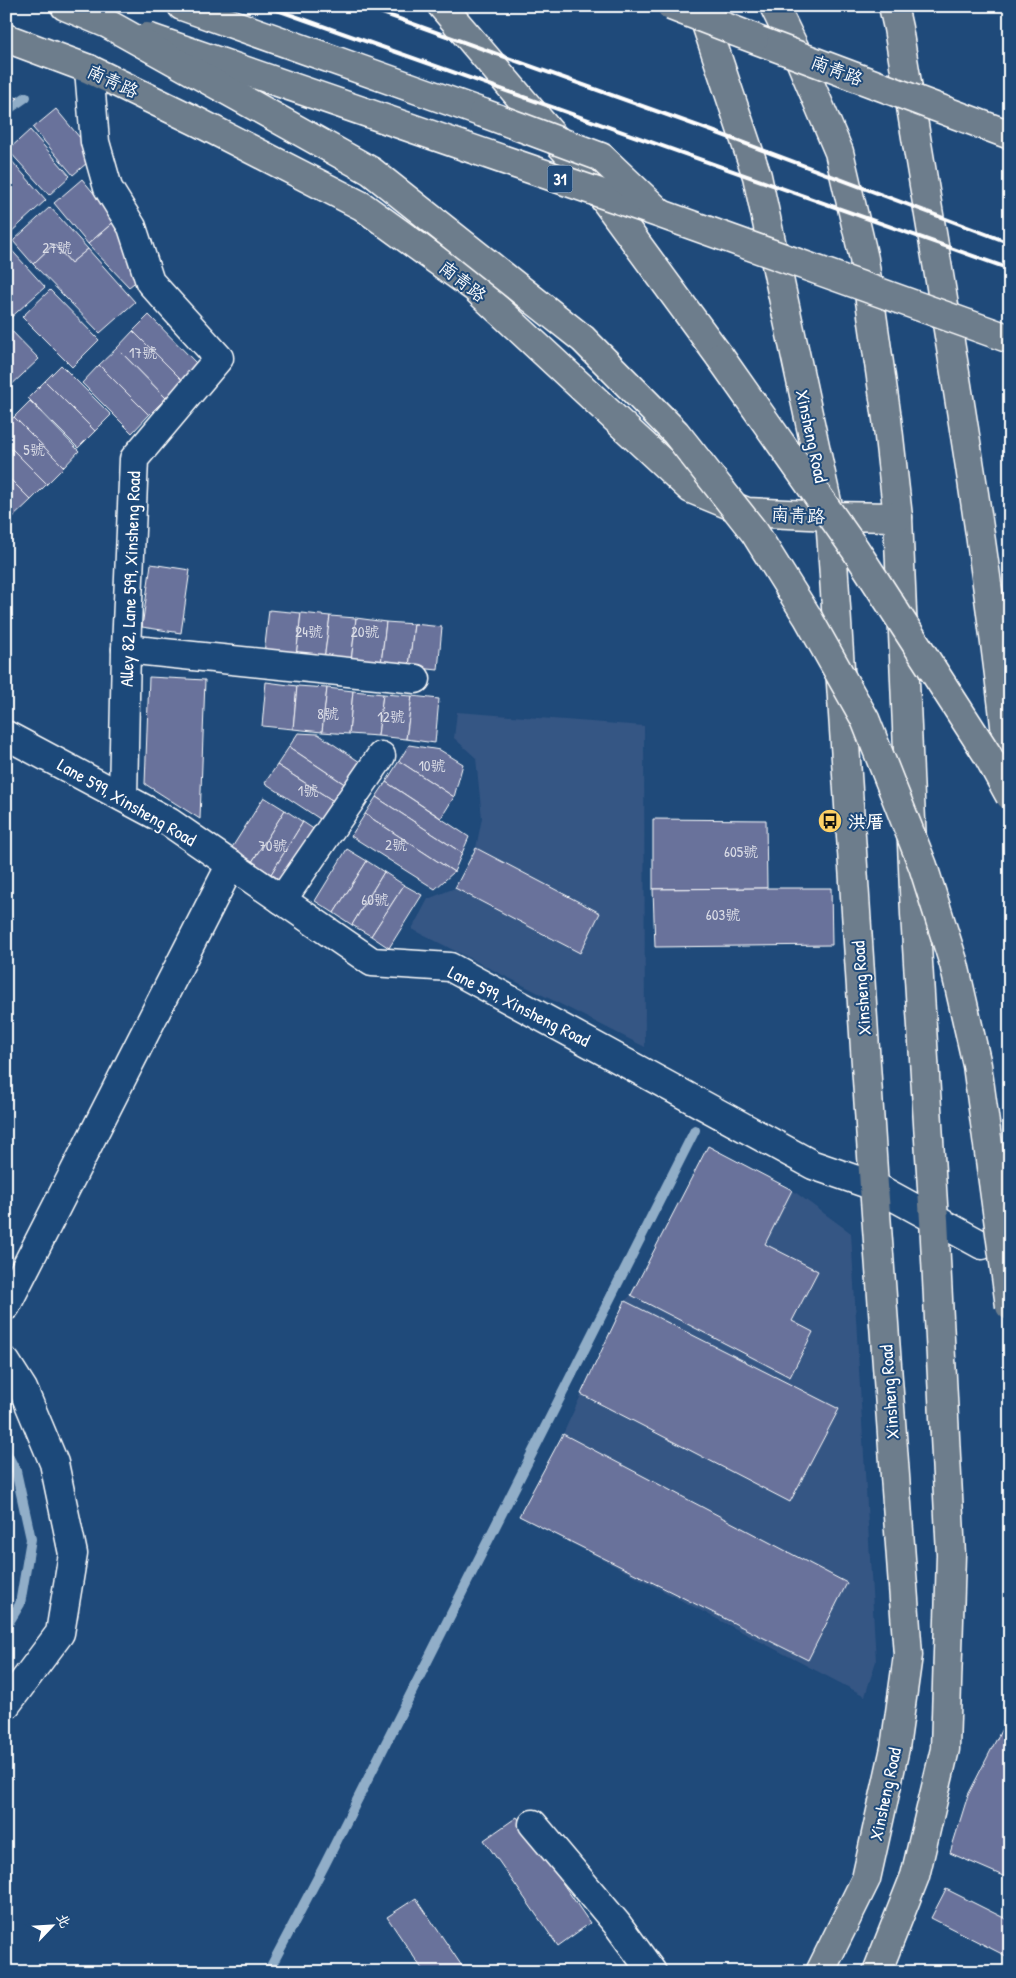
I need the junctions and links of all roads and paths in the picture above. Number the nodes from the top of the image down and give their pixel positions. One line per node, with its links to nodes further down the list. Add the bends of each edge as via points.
1 (65, 6): 9 (main road, 31)
2 (182, 6): 14 (main road, bridge, via 601,158)
3 (442, 6): 23 (main road, bridge, via 588,177 720,357 855,549 987,754)
4 (663, 6): 11 (main road, 南青路, bridge)
5 (671, 6): 11 (main road, bridge)
6 (698, 6): 16 (main road, Xinsheng Road, via 757,176)
7 (774, 6): 17 (main road, via 798,53 839,152 864,259)
8 (893, 6): 22 (main road, via 998,656)
9 (108, 24): 14 (main road, 31, bridge); 31 (main road, bridge, via 379,177 583,339 676,433 755,533 807,616 865,719 923,866 954,964 977,1065)
10 (6, 38): 12 (main road, 南青路)
11 (754, 38): 13 (main road, 南青路, bridge)
12 (89, 69): 16 (main road, 南青路, via 362,206 475,288 691,488 747,512); 18 (lane, Alley 82, Lane 599, Xinsheng Road, via 95,142 108,188 132,227 150,282 219,358 134,459)
13 (1010, 135)
14 (661, 214): 15 (main road, 31, bridge)
15 (1010, 339)
16 (830, 516): 17 (main road, 南青路); 27 (main road, Xinsheng Road)
17 (898, 517): 28 (main road, via 915,914)
18 (126, 649): 19 (lane); 24 (lane, Alley 82, Lane 599, Xinsheng Road)
19 (416, 679)
20 (6, 735): 24 (lane, Lane 599, Xinsheng Road)
21 (381, 756): 26 (lane)
22 (1010, 771)
23 (1010, 796)
24 (123, 797): 25 (lane, Lane 599, Xinsheng Road, via 169,822)
25 (231, 864): 26 (lane, Lane 599, Xinsheng Road); 30 (lane)
26 (282, 900): 27 (lane, Lane 599, Xinsheng Road, via 372,962 450,967 813,1165)
27 (874, 1186): 28 (lane, Lane 599, Xinsheng Road); 36 (main road, Xinsheng Road, via 908,1656 895,1748 866,1879)
28 (934, 1220): 29 (lane, Lane 599, Xinsheng Road); 37 (main road, via 951,1555 945,1749 915,1876)
29 (982, 1245)
30 (6, 1306)
31 (1010, 1306)
32 (6, 1362): 33 (lane, via 23,1389 54,1463 73,1554 60,1633)
33 (6, 1705)
34 (533, 1824): 35 (lane, via 617,1924)
35 (652, 1972)
36 (820, 1972)
37 (877, 1972)

